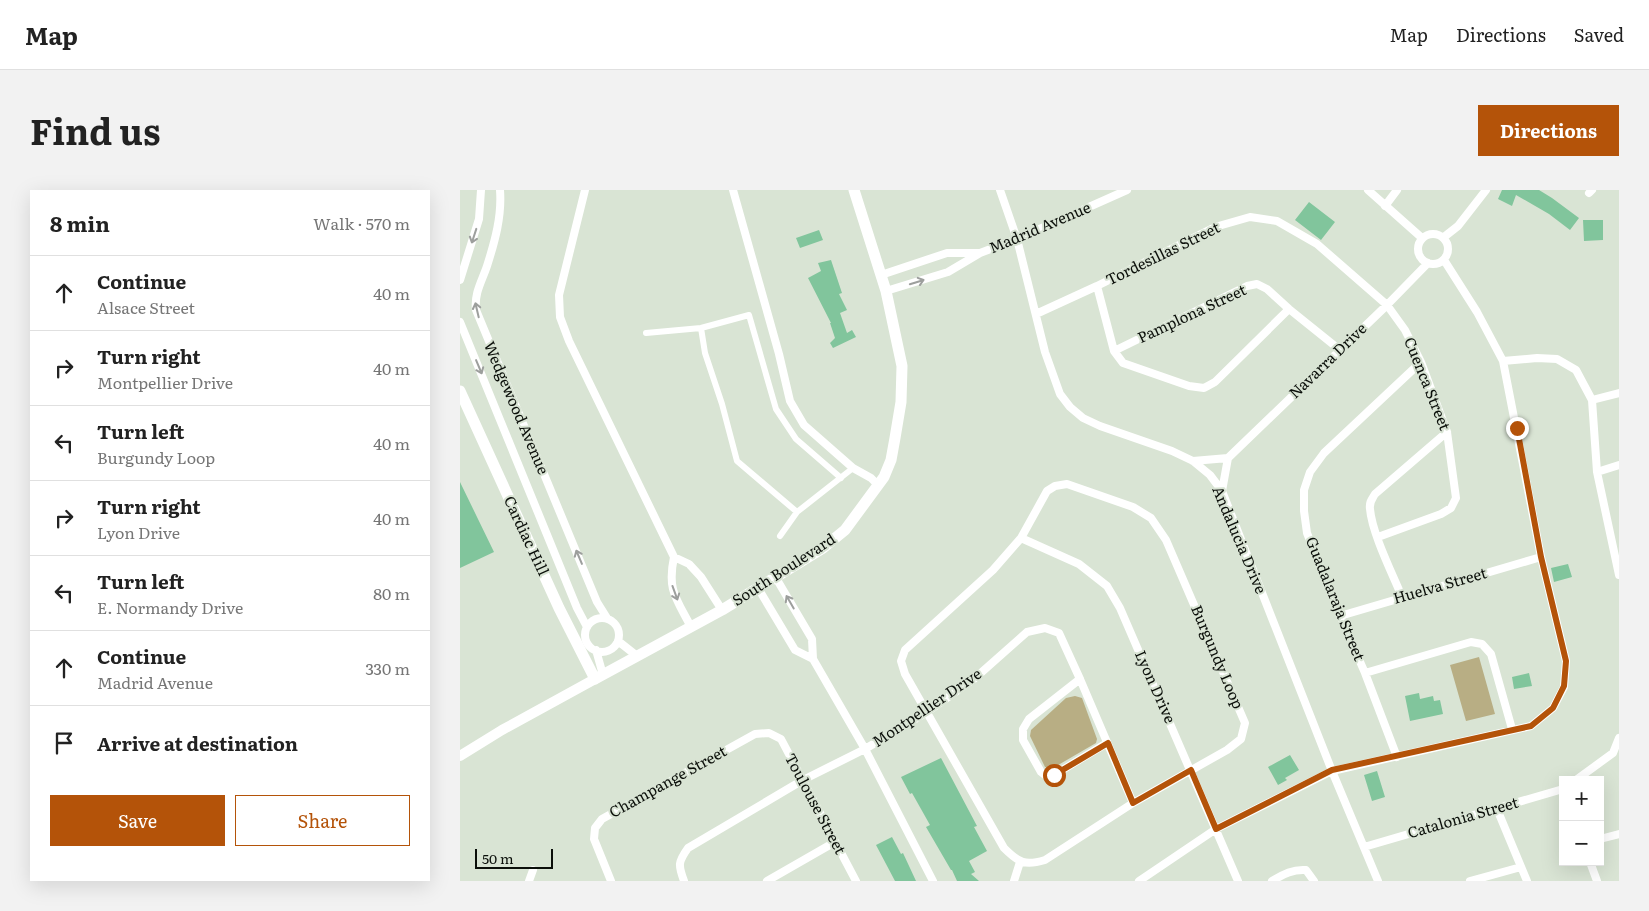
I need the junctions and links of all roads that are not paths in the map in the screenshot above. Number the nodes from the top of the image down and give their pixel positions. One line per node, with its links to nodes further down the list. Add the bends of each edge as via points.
1 (481, 190): 19 (street, one-way to 19, via 479,219)
2 (500, 190): 58 (street, Wedgewood Avenue, one-way to 2, via 476,310 476,294 500,222)
3 (585, 190): 50 (street, via 559,295 560,317)
4 (733, 190): 39 (street, via 790,401 804,424)
5 (854, 190): 18 (main road, South Boulevard)
6 (1000, 190): 14 (street, Andalucia Drive)
7 (1127, 190): 14 (street, Madrid Avenue)
8 (1368, 190): 11 (street)
9 (1397, 190): 11 (street)
10 (1486, 190): 13 (street, via 1458,226)
11 (1385, 206): 12 (street)
12 (1422, 238): 13 (street, via 1430,234); 17 (street, via 1418,252)
13 (1444, 238): 16 (street, via 1449,251)
14 (1018, 239): 15 (street, Madrid Avenue); 24 (street, Andalucia Drive)
15 (980, 253): 18 (street, via 947,252); 21 (street, one-way to 15, via 948,272)
16 (1444, 260): 17 (street); 30 (street)
17 (1428, 263): 22 (street, Navarra Drive)
18 (880, 275): 21 (main road, South Boulevard)
19 (460, 280)
20 (1097, 286): 22 (street, Tordesillas Street, via 1215,227 1250,217 1277,221 1316,244); 24 (street, Tordesillas Street); 29 (street)
21 (886, 291): 42 (main road, South Boulevard, via 902,366 901,402 891,460)
22 (1387, 305): 28 (street, Navarra Drive); 31 (street, Cuenca Street, via 1405,330)
23 (1289, 309): 28 (street, Pamplona Street); 29 (street, Pamplona Street, via 1267,289 1256,284 1247,286); 29 (street, via 1215,382 1204,388 1189,386 1123,363)
24 (1036, 314): 37 (street, Andalucia Drive, via 1060,394 1070,407 1100,426)
25 (460, 322): 59 (street, Wedgewood Avenue, one-way to 59)
26 (701, 328): 27 (street); 41 (street, via 749,315 776,409 796,439); 44 (street, via 705,353 737,461)
27 (646, 333)
28 (1340, 350): 36 (street, Navarra Drive)
29 (1114, 351)
30 (1503, 361): 34 (street, via 1557,359 1576,370); 51 (street)
31 (1421, 362): 35 (street, Cuenca Street); 57 (street, Guadalaraja Street, via 1324,453 1310,472 1304,490 1307,532)
32 (460, 391): 66 (main road, Cardiac Hill, via 559,608)
33 (1619, 392): 34 (street)
34 (1592, 400): 40 (street)
35 (1447, 432): 47 (street, via 1375,494 1370,510); 47 (street, Cuenca Street, via 1456,498 1451,508)
36 (1228, 458): 37 (street); 43 (street)
37 (1193, 461): 43 (street, Andalucia Drive)
38 (1619, 465): 40 (street)
39 (853, 468): 41 (street); 42 (street)
40 (1597, 472): 49 (street)
41 (841, 478): 44 (street)
42 (878, 485): 53 (main road, South Boulevard, via 845,530)
43 (1222, 491): 78 (street, Andalucia Drive)
44 (797, 512): 46 (street)
45 (1619, 533): 49 (street)
46 (780, 536)
47 (1378, 537): 55 (street)
48 (1022, 538): 68 (street, Burgundy Loop, via 993,570 905,650 902,661 905,674); 77 (street, Lyon Drive, via 1080,564 1107,586 1120,608); 77 (street, Burgundy Loop, via 1047,491 1067,484 1133,508 1151,518 1166,540 1245,723 1241,739)
49 (1610, 538): 52 (street)
50 (674, 557): 56 (street, via 689,564 701,577); 60 (street, one-way to 60, via 670,574 672,591)
51 (1541, 557): 55 (street, Huelva Street); 69 (street, via 1566,661 1564,686 1553,708 1531,726)
52 (1619, 575)
53 (776, 578): 54 (main road, South Boulevard); 64 (street, one-way to 53, via 812,639)
54 (758, 588): 56 (main road, South Boulevard); 64 (street, via 795,650)
55 (1402, 597): 57 (street, Huelva Street)
56 (722, 610): 60 (main road, South Boulevard)
57 (1340, 616): 65 (street, Guadalaraja Street)
58 (607, 618): 59 (street, via 593,620); 61 (street, Wedgewood Avenue, via 616,625)
59 (587, 627): 62 (street, Wedgewood Avenue, via 587,640)
60 (691, 627): 63 (main road, South Boulevard)
61 (618, 641): 62 (street, via 606,651); 63 (street, Wedgewood Avenue)
62 (596, 650): 66 (street, Wedgewood Avenue)
63 (637, 656): 66 (main road, South Boulevard)
64 (813, 659): 73 (street)
65 (1365, 673): 69 (street, via 1471,642 1482,644 1491,654); 76 (street, Guadalaraja Street)
66 (599, 677): 75 (street, South Boulevard)
67 (1080, 679): 68 (street, Montpellier Drive, via 1059,633 1045,628 1027,632 974,679); 72 (street, Montpellier Drive); 72 (street, via 1029,719 1023,729 1022,740 1046,776 1054,775)
68 (927, 712): 73 (street, Montpellier Drive); 89 (street, Burgundy Loop, via 1004,848)
69 (1512, 729): 76 (street)
70 (769, 733): 80 (street, Toulouse Street, via 781,739); 95 (street, Champange Street, via 755,734 602,820 595,828 594,839)
71 (1619, 738): 74 (street)
72 (1108, 743): 82 (street, Montpellier Drive)
73 (864, 749): 80 (street, Montpellier Drive); 99 (street)
74 (1616, 754): 79 (street)
75 (460, 756)
76 (1397, 757): 78 (street)
77 (1191, 770): 82 (street, Burgundy Loop); 84 (street, Lyon Drive)
78 (1332, 770): 84 (street); 88 (street, Andalucia Drive)
79 (1582, 776)
80 (804, 780): 87 (street, Toulouse Street); 96 (street, Montpellier Drive, via 688,848 680,859 679,868)
81 (1559, 793): 83 (street, Catalonia Street)
82 (1133, 803): 89 (street, Burgundy Loop, via 1045,860)
83 (1497, 809): 88 (street, Catalonia Street); 91 (street)
84 (1216, 829): 101 (street); 102 (street, Lyon Drive)
85 (1619, 834): 86 (street)
86 (1604, 837)
87 (835, 842): 93 (street); 98 (street, Toulouse Street)
88 (1364, 847): 105 (street, Andalucia Drive)
89 (1020, 862): 100 (street)
90 (1591, 866): 108 (street)
91 (1521, 867): 106 (street); 107 (street)
92 (533, 870): 94 (street)
93 (781, 878): 97 (street)
94 (529, 881)
95 (611, 881)
96 (684, 881)
97 (766, 881)
98 (856, 881)
99 (933, 881)
100 (1014, 881)
101 (1139, 881)
102 (1238, 881)
103 (1272, 881): 104 (street, via 1297,869 1306,870)
104 (1314, 881)
105 (1378, 881)
106 (1470, 881)
107 (1528, 881)
108 (1597, 881)

